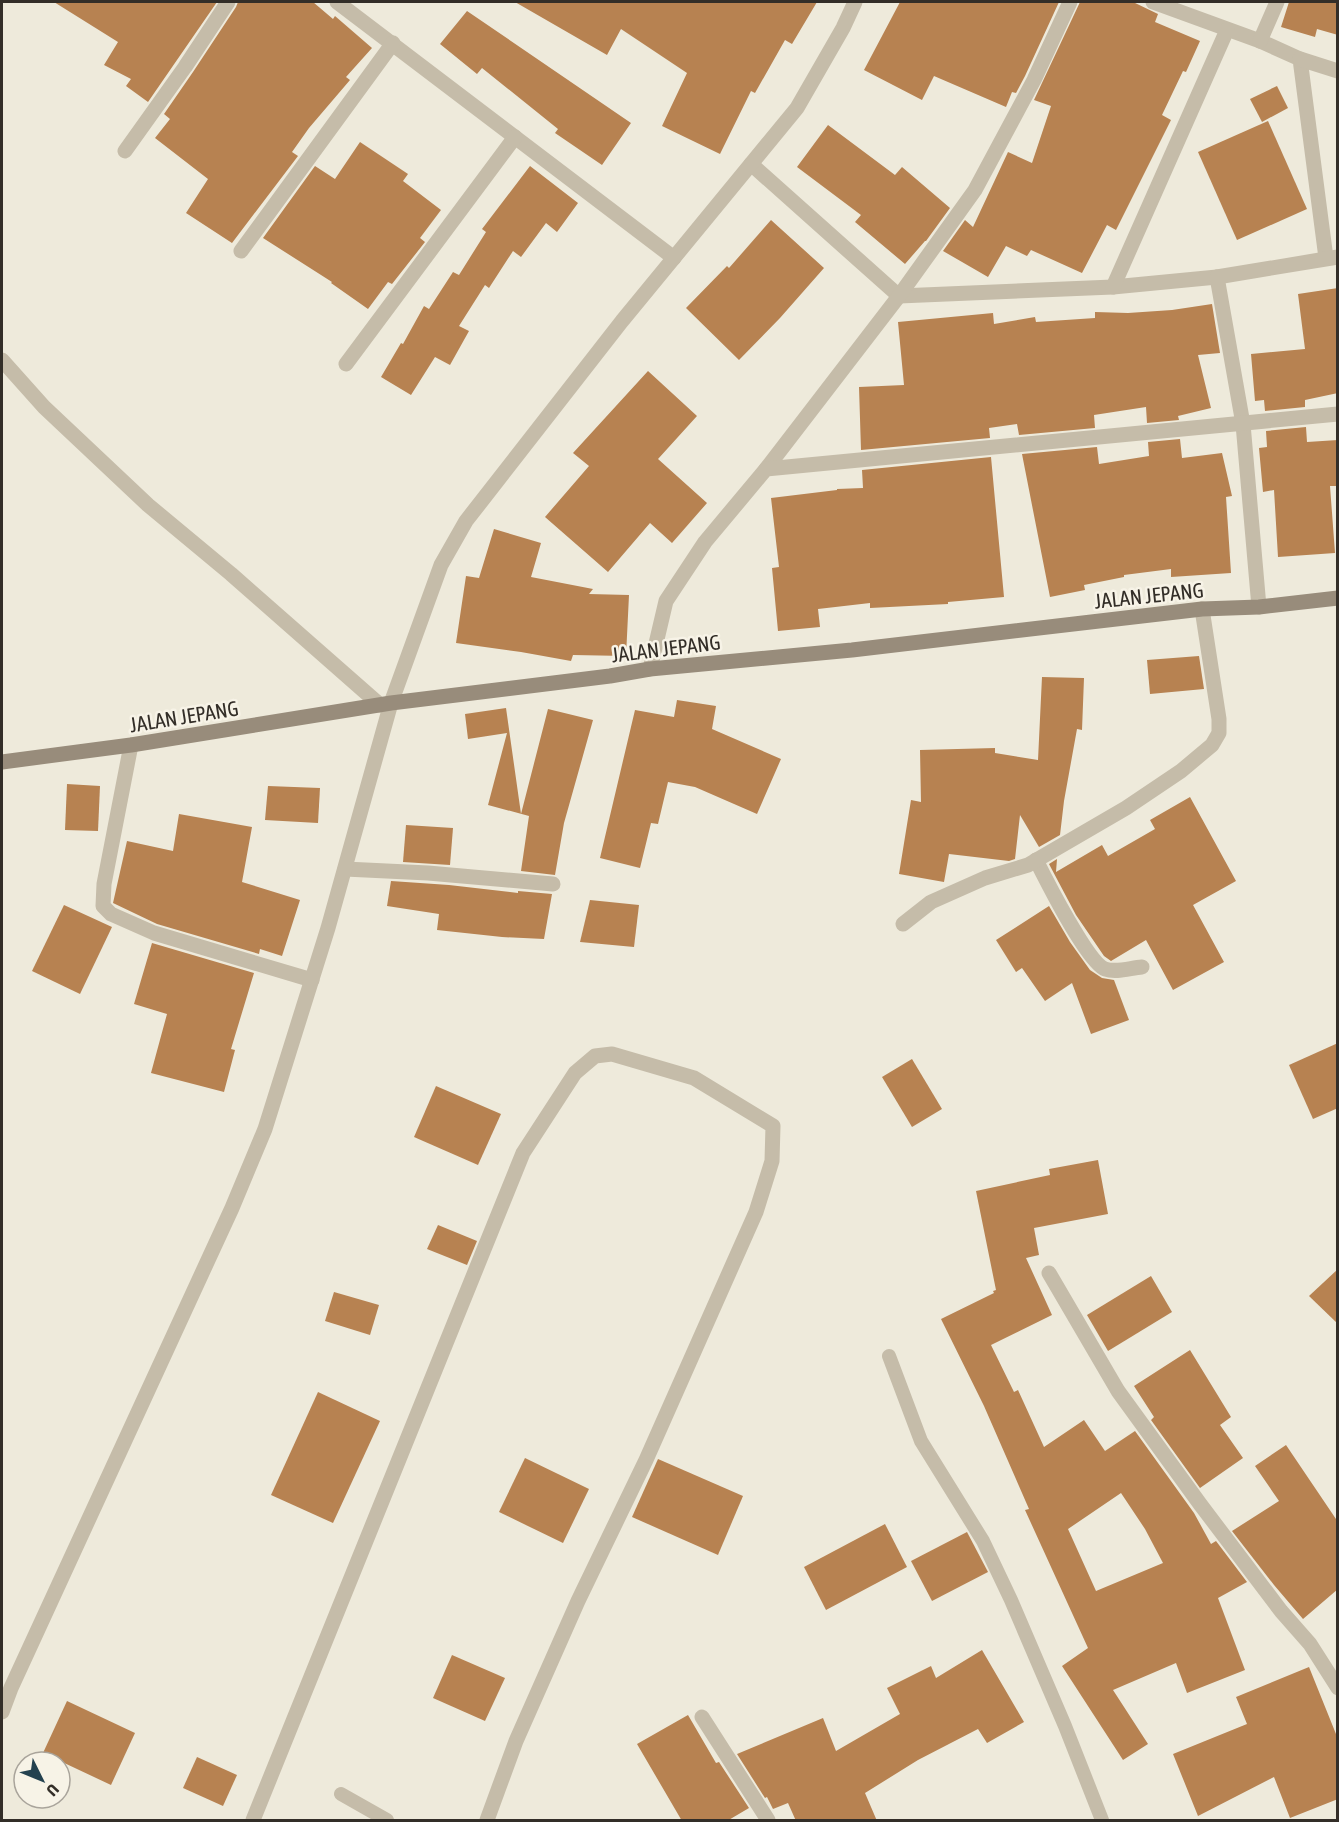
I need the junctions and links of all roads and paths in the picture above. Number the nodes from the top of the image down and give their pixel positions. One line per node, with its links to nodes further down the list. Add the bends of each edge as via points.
1 (228, 2): 13 (street)
2 (337, 2): 9 (street)
3 (855, 2): 14 (street, via 797,108)
4 (1070, 2): 20 (street, via 1034,80 975,190)
5 (1153, 2): 7 (street)
6 (1277, 2): 8 (street)
7 (1227, 30): 8 (street); 19 (street)
8 (1260, 41): 10 (street)
9 (393, 43): 12 (street); 15 (street)
10 (1300, 59): 11 (street); 16 (street)
11 (1338, 71)
12 (515, 137): 17 (street); 22 (street)
13 (124, 151)
14 (751, 164): 17 (street); 20 (street)
15 (241, 251)
16 (1332, 257): 18 (street)
17 (674, 258): 30 (street, via 466,521 441,565)
18 (1217, 277): 19 (street); 24 (street)
19 (1113, 287): 20 (street)
20 (899, 296): 25 (street)
21 (2, 360): 30 (street, via 44,407 148,505)
22 (346, 364)
23 (1338, 414): 24 (street)
24 (1244, 424): 25 (street); 27 (street)
25 (766, 469): 29 (street, via 705,542 666,601)
26 (1338, 598): 27 (street, JALAN JEPANG)
27 (1259, 607): 28 (street, JALAN JEPANG)
28 (1202, 609): 29 (street, JALAN JEPANG); 33 (street, via 1219,719 1212,745 1126,808)
29 (650, 669): 30 (street, JALAN JEPANG)
30 (386, 704): 31 (street, JALAN JEPANG); 34 (street)
31 (132, 746): 32 (street, JALAN JEPANG); 38 (street, via 103,906 111,914 154,933)
32 (2, 762)
33 (1036, 860): 36 (street, via 931,902); 37 (street, via 1098,965 1118,970)
34 (345, 869): 35 (street); 38 (street)
35 (552, 884)
36 (903, 924)
37 (1142, 967)
38 (312, 980): 42 (street, via 265,1129 232,1208)
39 (1049, 1273): 41 (street, via 1118,1391 1281,1611 1310,1644)
40 (889, 1356): 49 (lane, via 921,1441 983,1541 1011,1600)
41 (1338, 1688)
42 (2, 1712)
43 (702, 1718): 48 (street)
44 (341, 1794): 46 (lane)
45 (253, 1821): 47 (street, via 523,1153 575,1073 595,1056 612,1054 694,1078 773,1126 772,1161 756,1212 646,1460 578,1601)
46 (387, 1821)
47 (487, 1821)
48 (768, 1821)
49 (1102, 1821)

